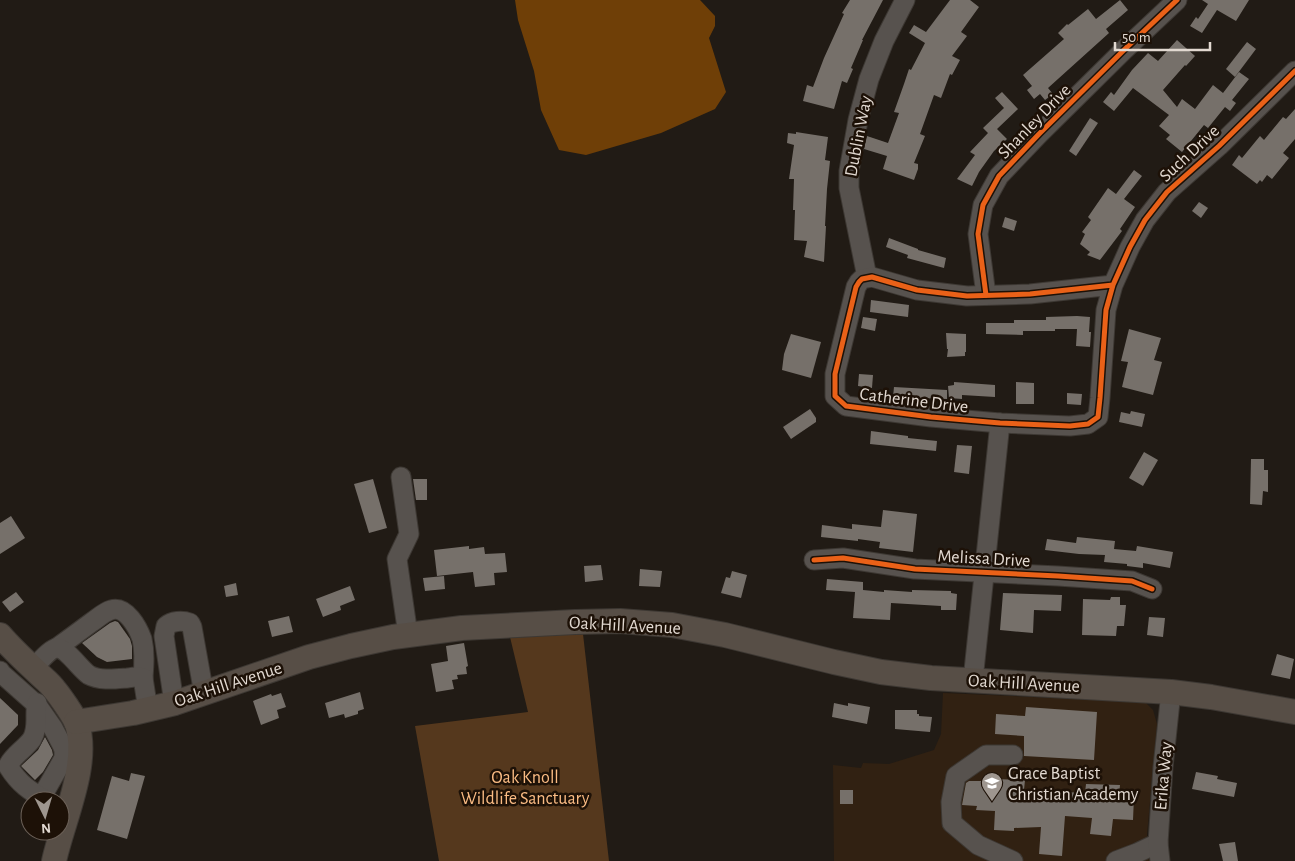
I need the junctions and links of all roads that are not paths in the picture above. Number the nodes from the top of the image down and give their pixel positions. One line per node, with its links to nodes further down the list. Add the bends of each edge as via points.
1 (905, 0): 4 (street, Dublin Way, via 869,79 849,171 849,188)
2 (1177, 0): 6 (street, Shanley Drive, via 1000,176 983,205 978,234)
3 (1295, 71): 5 (street, Such Drive, via 1167,192 1145,220)
4 (866, 277): 6 (street, via 917,290); 8 (street, Catherine Drive, via 856,287 835,374 835,396 846,406)
5 (1113, 285): 6 (street); 7 (street, Such Drive, via 1106,310)
6 (986, 295)
7 (1098, 417): 8 (street, Catherine Drive, via 1088,424 1070,426)
8 (1000, 423): 11 (street)
9 (401, 476): 13 (street, via 409,534 397,559)
10 (814, 560): 11 (street, Melissa Drive, via 843,558 915,569)
11 (984, 571): 12 (street, Melissa Drive, via 1132,582); 19 (street)
12 (1152, 589)
13 (408, 635): 19 (main road, Oak Hill Avenue, via 462,628 576,622 672,625 881,672); 21 (main road, Oak Hill Avenue, via 310,657)
14 (58, 647): 17 (street, via 52,649); 18 (street, via 89,675); 18 (street, via 104,613 120,610 137,627 142,639)
15 (4, 649): 17 (main road)
16 (0, 671): 23 (street)
17 (42, 676): 23 (street); 26 (main road, via 54,688)
18 (143, 678): 24 (street)
19 (973, 680): 20 (main road, Oak Hill Avenue)
20 (1171, 692): 25 (main road, Oak Hill Avenue); 32 (street, Erika Way)
21 (204, 694): 22 (main road, Oak Hill Avenue); 22 (street, via 190,622 169,623 164,636)
22 (174, 703): 24 (main road, Oak Hill Avenue)
23 (37, 705): 28 (street, via 32,738 8,766); 29 (street, via 64,750 64,758)
24 (148, 710): 26 (main road, Oak Hill Avenue)
25 (1295, 712)
26 (76, 722): 30 (main road, via 80,762)
27 (1013, 755): 34 (street, via 986,755 956,776 951,802 952,823 978,845)
28 (29, 791)
29 (48, 791)
30 (70, 793)
31 (58, 841): 33 (main road)
32 (1159, 852): 35 (street, via 1137,854)
33 (54, 861)
34 (1013, 861)
35 (1116, 861)

